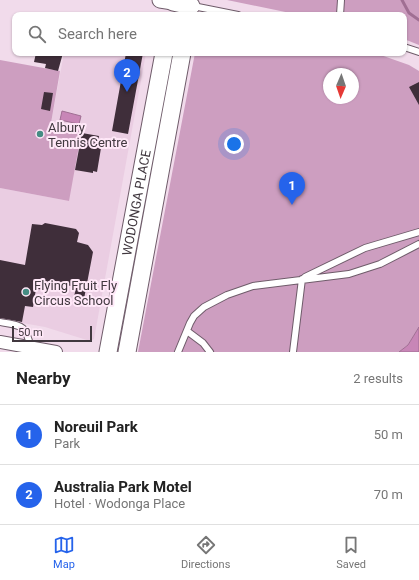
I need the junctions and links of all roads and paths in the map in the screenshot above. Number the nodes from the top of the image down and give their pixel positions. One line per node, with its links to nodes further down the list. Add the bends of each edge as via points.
1 (341, 0): 5 (lane)
2 (170, 4): 3 (main road)
3 (191, 7): 4 (lane)
4 (220, 12)
5 (340, 12)
6 (407, 48): 7 (lane)
7 (419, 52)
8 (163, 56): 18 (main road, WODONGA PLACE)
9 (181, 56): 19 (main road, WODONGA PLACE)
10 (419, 232): 12 (lane, via 365,248)
11 (419, 244): 12 (lane, via 380,264 349,274)
12 (302, 278): 14 (lane, via 252,286 227,294 194,316); 22 (lane)
13 (0, 322): 16 (lane, via 21,326 27,334)
14 (187, 331): 20 (lane); 21 (lane)
15 (0, 342): 16 (street)
16 (31, 348): 17 (street)
17 (56, 352)
18 (108, 352)
19 (127, 352)
20 (178, 352)
21 (210, 352)
22 (293, 352)

